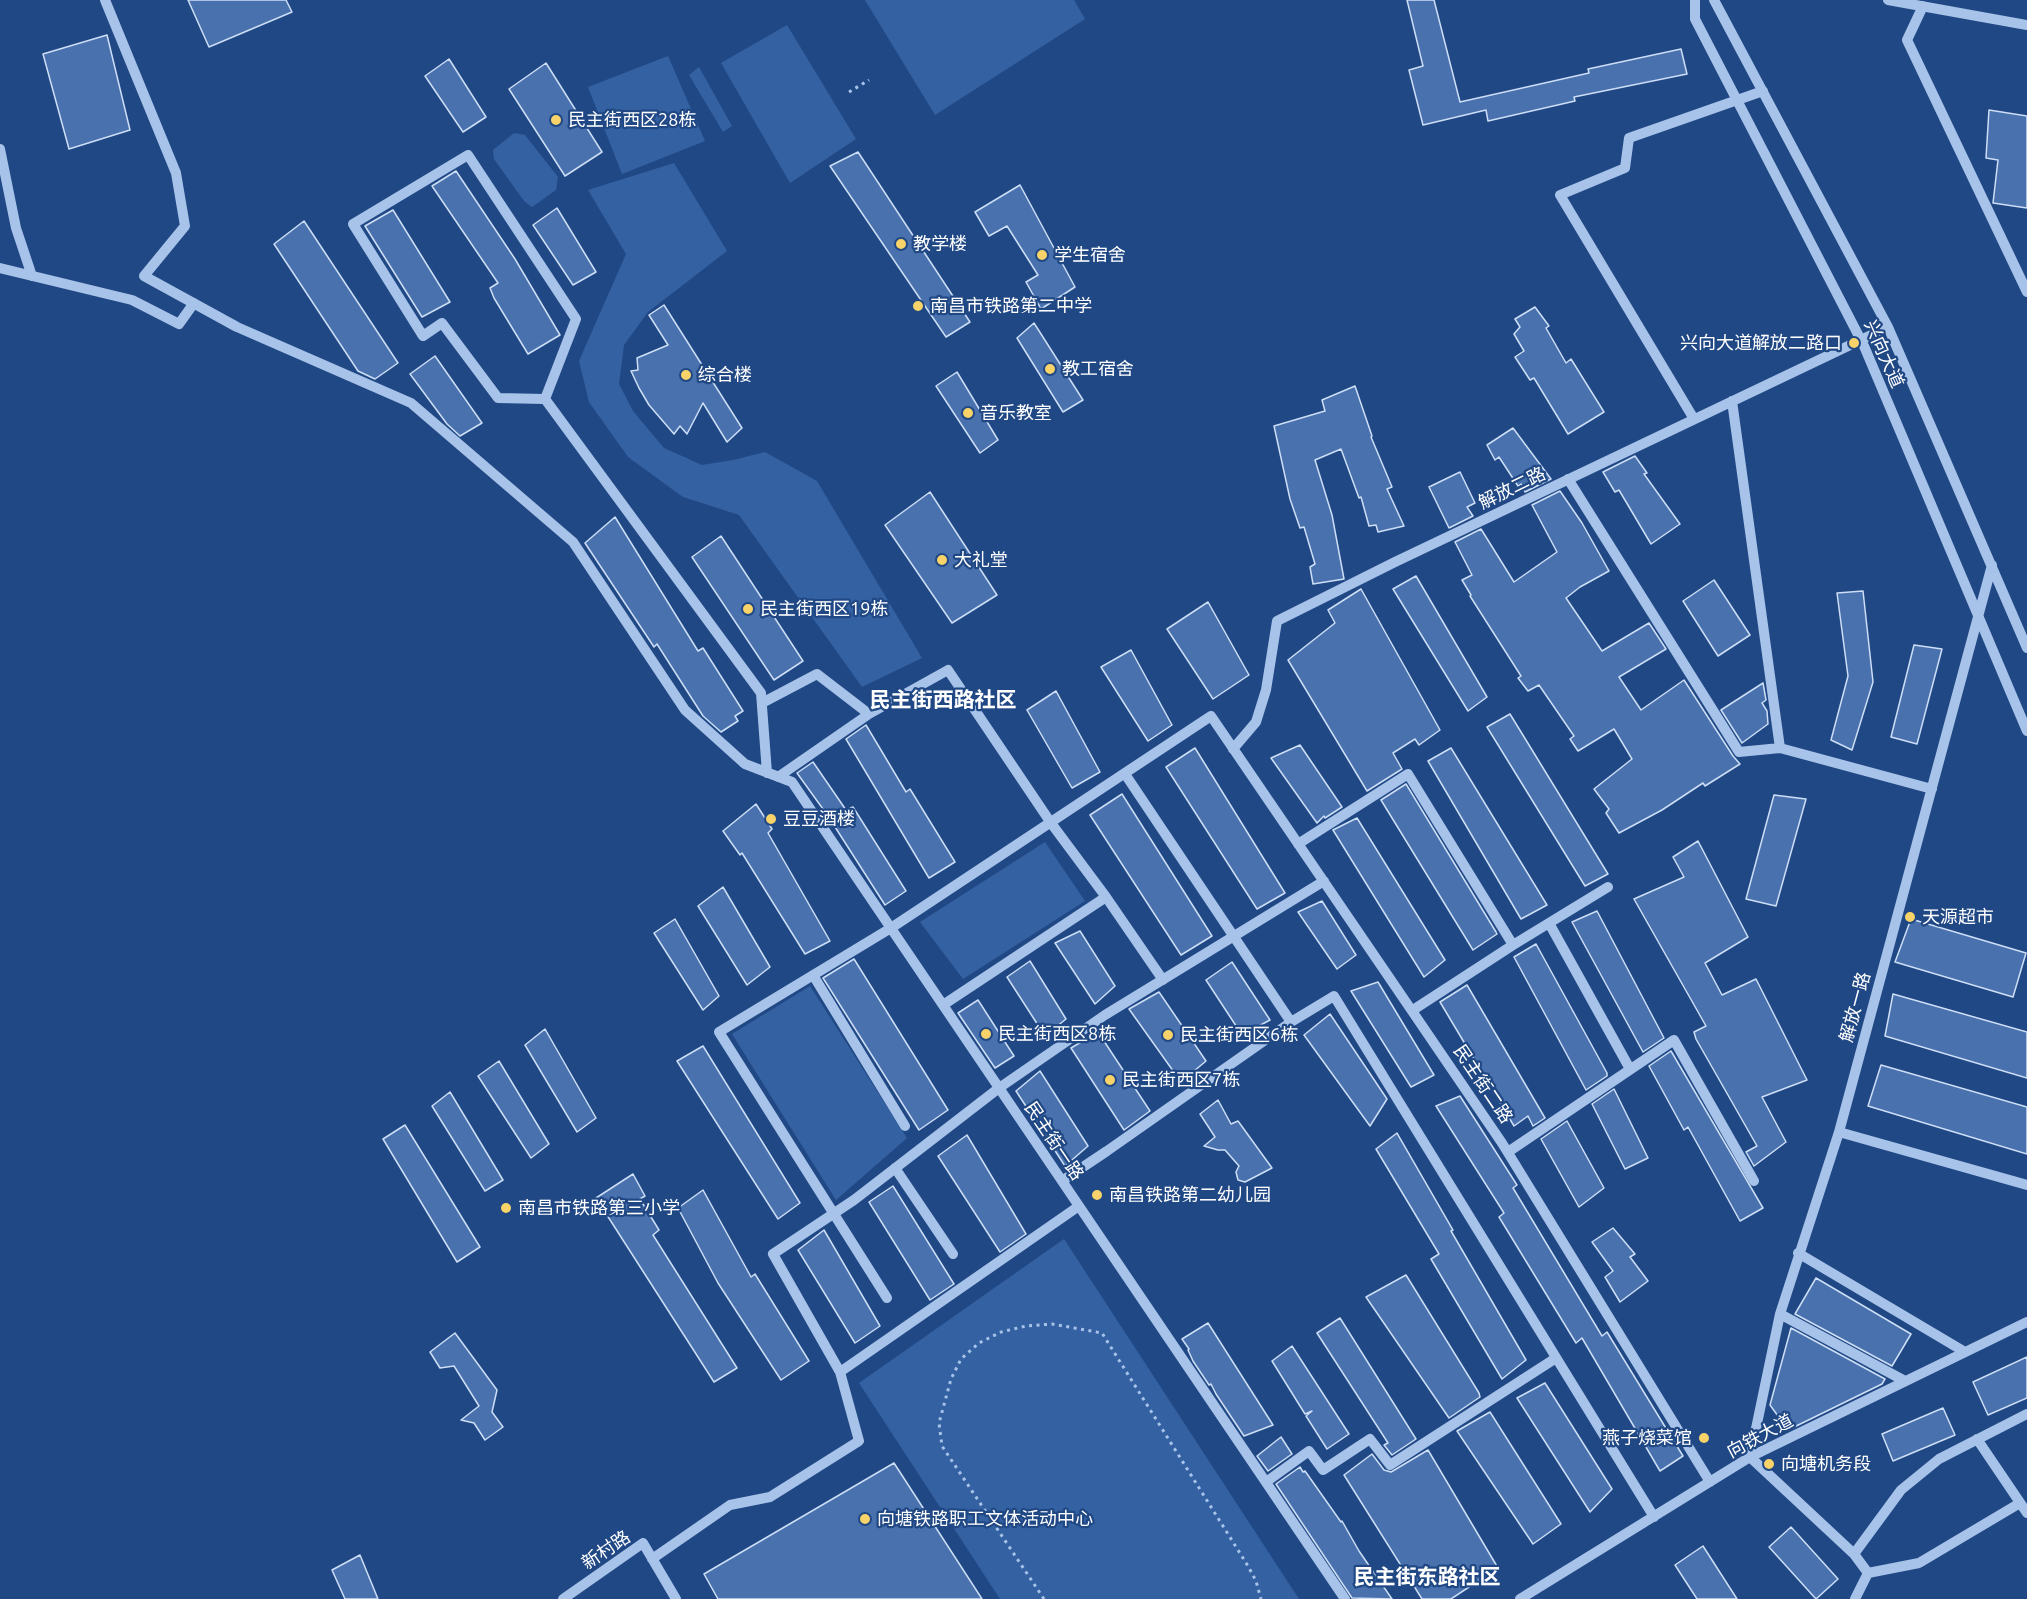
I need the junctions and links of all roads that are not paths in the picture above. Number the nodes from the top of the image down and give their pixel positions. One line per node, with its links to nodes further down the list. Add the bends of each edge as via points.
1 (105, 0): 13 (street, 民主街一路, via 176,173 185,226 144,276)
2 (1695, 0): 8 (street, 兴向大道, via 1695,19)
3 (1714, 0): 7 (street, 兴向大道)
4 (1888, 0): 5 (street)
5 (1923, 6): 6 (street); 12 (street, via 1907,40)
6 (2027, 25)
7 (1763, 91): 8 (street); 14 (street, 兴向大道)
8 (1737, 100): 15 (street, 兴向大道); 18 (street, via 1629,138 1624,168 1560,195)
9 (0, 149): 11 (street, via 16,228)
10 (0, 268): 11 (street)
11 (32, 276): 13 (street, via 132,300 178,324)
12 (2027, 292)
13 (194, 303): 29 (street, 民主街一路, via 237,327 411,403 573,542 685,710 745,764)
14 (1888, 327): 15 (street, 解放二路); 20 (street, 兴向大道)
15 (1860, 340): 17 (street, 解放二路); 21 (street, 兴向大道)
16 (544, 399): 16 (street, via 498,398 442,323 423,336 353,224 468,155 576,319); 23 (street, via 761,693)
17 (1732, 401): 18 (street, 解放二路); 26 (street)
18 (1694, 419): 19 (street, 解放二路)
19 (1568, 479): 26 (street, via 1739,752); 27 (street, 解放二路, via 1276,621 1266,690 1256,722)
20 (1992, 565): 21 (street, 解放一路); 22 (street, 兴向大道)
21 (1978, 616): 25 (street, 兴向大道); 30 (street, 解放一路)
22 (2027, 648)
23 (762, 703): 24 (street, via 817,674); 29 (street)
24 (868, 714): 29 (street); 31 (street, via 948,670)
25 (2027, 731)
26 (1780, 748): 30 (street)
27 (1233, 749): 28 (street, 民主街二路, via 1211,716); 32 (street, 民主街二路)
28 (1125, 774): 31 (street); 38 (street)
29 (773, 775): 37 (street, 民主街一路, via 792,782)
30 (1932, 789): 48 (street, 解放一路)
31 (1051, 823): 35 (street); 37 (street)
32 (1298, 844): 33 (street, 民主街二路); 39 (street, via 1408,774)
33 (1324, 881): 38 (street); 43 (street, 民主街二路)
34 (1608, 887): 36 (street)
35 (1106, 897): 41 (street); 42 (street)
36 (1549, 923): 39 (street); 45 (street)
37 (891, 928): 40 (street); 42 (street, 民主街一路)
38 (1235, 936): 41 (street); 44 (street)
39 (1513, 945): 43 (street)
40 (813, 975): 47 (street); 55 (street, via 719,1032)
41 (1163, 980): 46 (street)
42 (943, 1005): 46 (street, 民主街一路)
43 (1413, 1010): 49 (street, 民主街二路)
44 (1291, 1022): 51 (street); 62 (street, via 1334,996)
45 (1630, 1069): 49 (street); 52 (street, via 1674,1040)
46 (999, 1088): 50 (street); 51 (street, 民主街一路)
47 (905, 1126)
48 (1839, 1132): 53 (street); 56 (street, 解放一路)
49 (1508, 1152): 69 (street, 民主街二路)
50 (895, 1168): 55 (street); 57 (street)
51 (1062, 1181): 54 (street, 民主街一路)
52 (1754, 1181)
53 (2027, 1185)
54 (1079, 1206): 63 (street); 68 (street, 民主街一路)
55 (833, 1214): 58 (street); 63 (street, via 773,1254)
56 (1798, 1253): 59 (street, 解放一路); 61 (street)
57 (953, 1254)
58 (887, 1298)
59 (1780, 1314): 64 (street); 67 (street, 解放一路)
60 (2027, 1322): 61 (street, 向铁大道)
61 (1965, 1352): 64 (street, 向铁大道)
62 (1556, 1358): 68 (street, via 1390,1465 1371,1439 1323,1470 1309,1451); 72 (street)
63 (840, 1371): 74 (street, via 859,1441 770,1497 730,1505)
64 (1905, 1382): 67 (street, 向铁大道)
65 (2027, 1414): 66 (street)
66 (1977, 1438): 70 (street); 73 (street, via 1939,1459 1901,1490)
67 (1750, 1457): 69 (street, 向铁大道); 73 (street)
68 (1266, 1482): 78 (street, 民主街一路)
69 (1710, 1482): 72 (street, 向铁大道)
70 (2020, 1503): 71 (street); 75 (street, via 1919,1563)
71 (2027, 1513)
72 (1654, 1517): 79 (street, 向铁大道)
73 (1854, 1554): 75 (street)
74 (652, 1559): 76 (street, 新村路, via 643,1543); 77 (street, 新村路)
75 (1868, 1573): 80 (street)
76 (563, 1599)
77 (676, 1599)
78 (1345, 1599)
79 (1520, 1599)
80 (1855, 1599)

